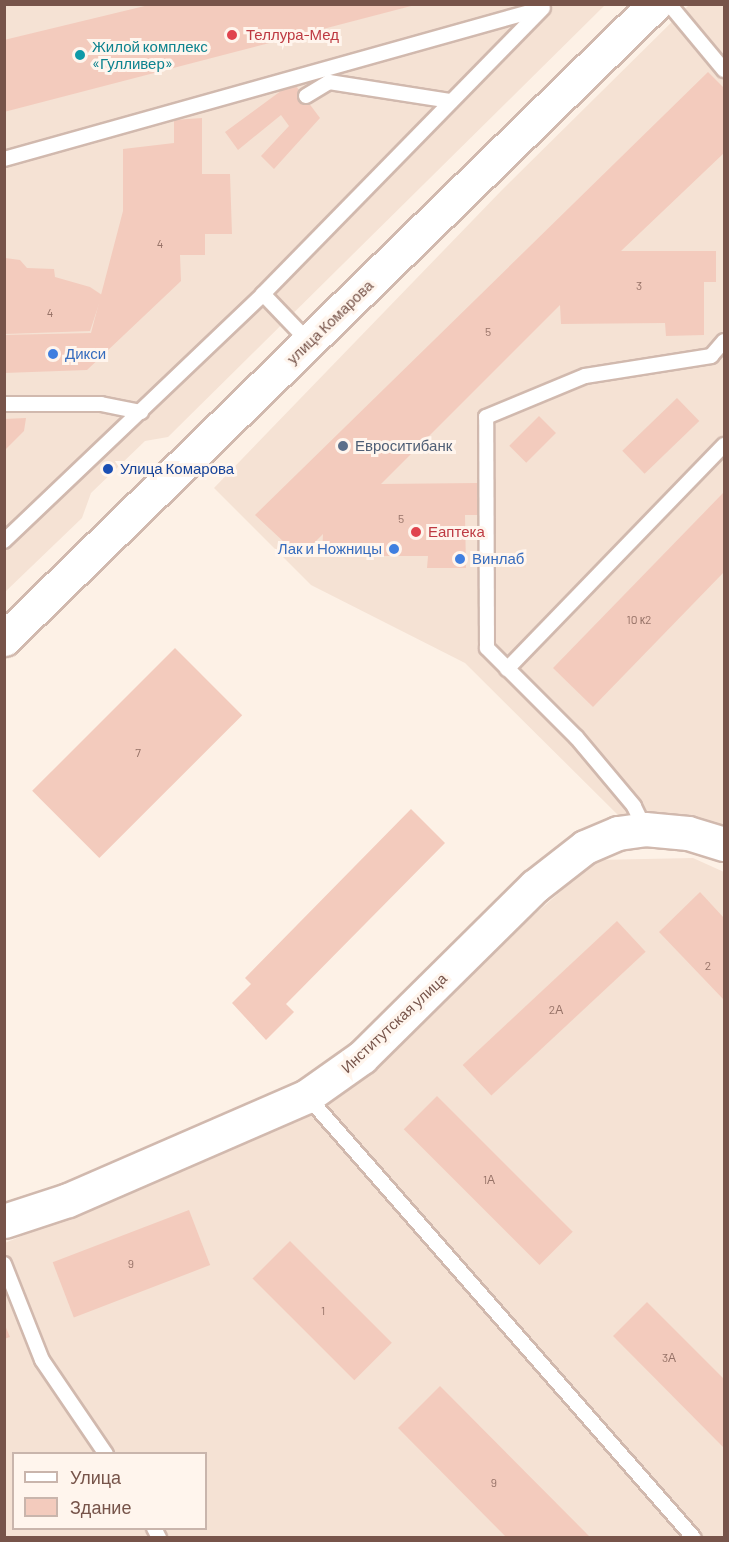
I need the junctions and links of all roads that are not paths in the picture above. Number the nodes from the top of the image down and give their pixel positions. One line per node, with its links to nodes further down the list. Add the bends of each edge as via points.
1 (545, 6): 5 (lane); 6 (lane)
2 (655, 6): 3 (lane); 9 (street, улица Комарова)
3 (724, 70)
4 (306, 96): 5 (lane, via 329,82)
5 (450, 101): 7 (lane)
6 (4, 159)
7 (263, 294): 9 (lane); 11 (lane)
8 (724, 341): 15 (lane, via 711,356 585,376 486,417 487,648)
9 (310, 343): 14 (street, улица Комарова)
10 (4, 404): 11 (lane, via 100,404)
11 (141, 412): 13 (lane)
12 (724, 445): 15 (lane)
13 (4, 541)
14 (4, 639)
15 (507, 669): 16 (lane, via 576,737 634,806)
16 (645, 829): 17 (street, Институтская улица, via 688,833); 18 (street, Институтская улица, via 602,838 565,860 362,1057)
17 (724, 843)
18 (307, 1096): 19 (street, Институтская улица, via 68,1200); 22 (lane)
19 (4, 1221)
20 (4, 1264): 21 (lane, via 42,1360)
21 (105, 1452)
22 (694, 1538)

